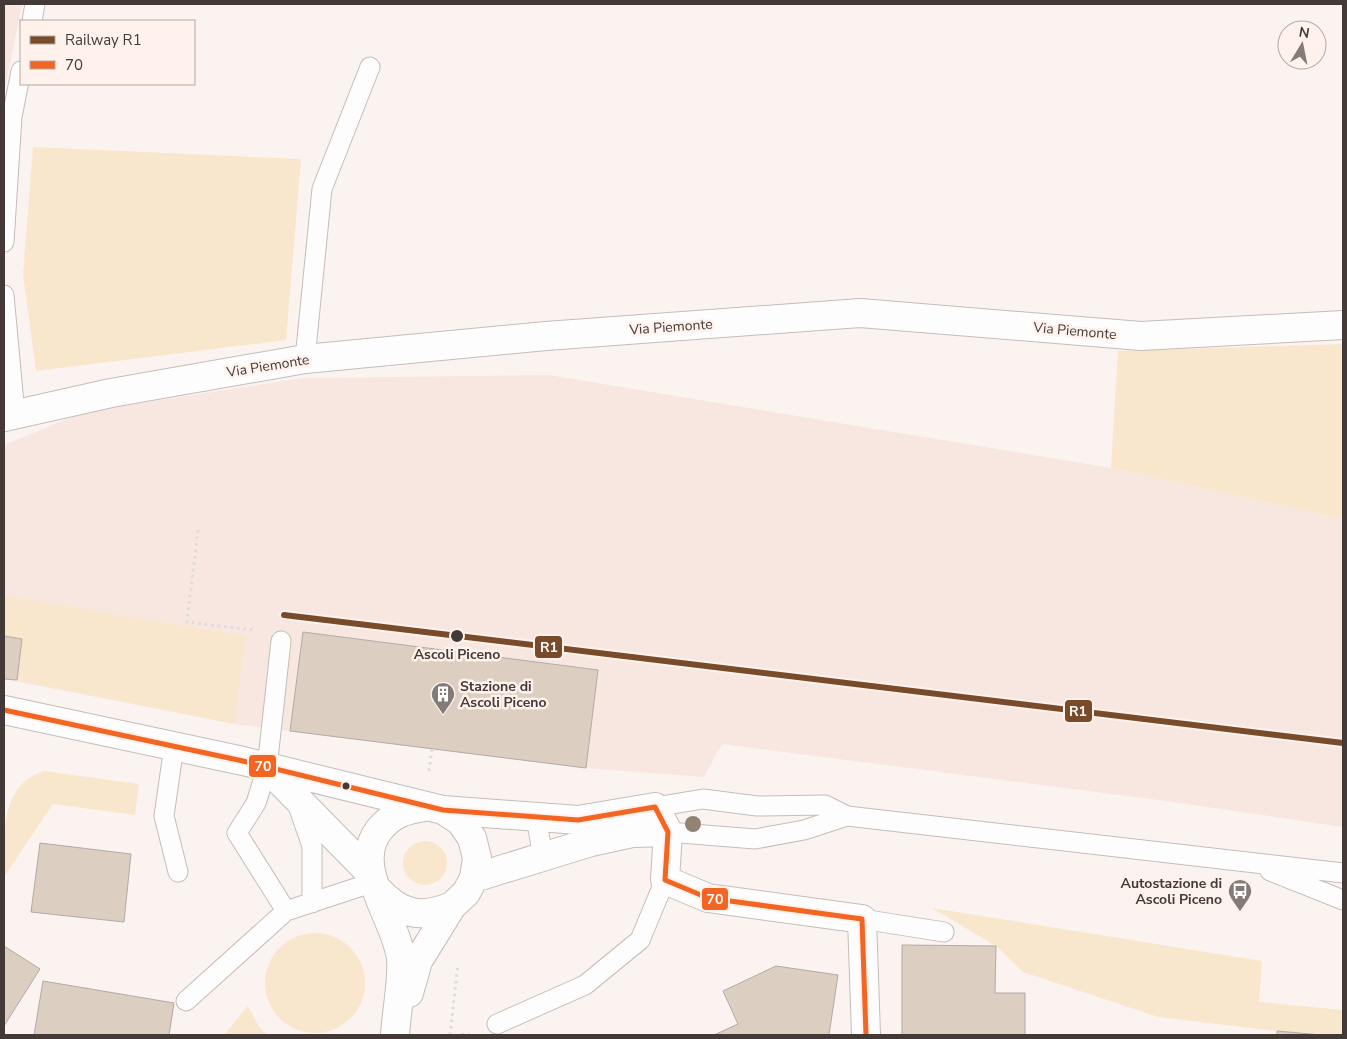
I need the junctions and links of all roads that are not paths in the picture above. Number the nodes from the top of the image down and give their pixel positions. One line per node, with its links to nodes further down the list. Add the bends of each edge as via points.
1 (36, 4): 2 (lane)
2 (32, 20)
3 (370, 67): 8 (lane, via 322,189)
4 (20, 76): 5 (lane, via 12,117)
5 (4, 242)
6 (4, 295): 9 (lane)
7 (1343, 325): 8 (street, Via Piemonte, via 1141,336 860,313 546,336)
8 (305, 359): 9 (street, Via Piemonte, via 111,393)
9 (9, 415)
10 (281, 641): 13 (lane)
11 (4, 710): 12 (street)
12 (174, 746): 13 (street); 22 (lane, via 164,816)
13 (266, 768): 14 (street); 16 (street); 30 (lane, via 256,803 237,834)
14 (295, 797): 26 (street); 28 (lane, via 312,846)
15 (656, 807): 17 (lane, via 703,800 757,806 825,805); 18 (street, via 578,820); 19 (street)
16 (434, 808): 18 (street); 24 (street, via 460,821 472,838 478,858); 26 (street, via 405,810 388,820 375,835 369,854)
17 (847, 816): 19 (lane, via 804,830 754,839); 21 (lane)
18 (536, 817): 20 (lane)
19 (668, 832): 20 (street, via 632,833); 25 (street)
20 (543, 857): 24 (street)
21 (1248, 862): 23 (lane); 27 (lane)
22 (178, 872)
23 (1343, 873)
24 (474, 878): 29 (street, via 466,894)
25 (665, 880): 31 (street, via 708,898); 34 (lane, via 640,940 585,985)
26 (374, 882): 28 (lane); 29 (street, via 389,902 404,911 429,913); 35 (street, via 402,959)
27 (1343, 900)
28 (312, 903): 30 (lane)
29 (452, 906): 35 (street, via 418,961)
30 (286, 911): 33 (lane)
31 (862, 919): 32 (lane); 36 (street)
32 (944, 932)
33 (186, 1001)
34 (497, 1024)
35 (396, 1035)
36 (866, 1035)

